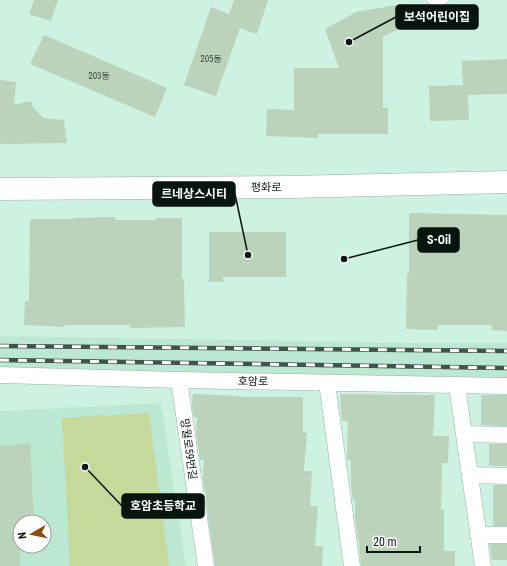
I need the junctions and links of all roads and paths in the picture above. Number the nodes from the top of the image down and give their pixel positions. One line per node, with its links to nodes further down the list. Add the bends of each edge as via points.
1 (431, 0): 2 (lane, via 438,3)
2 (444, 0)
3 (507, 182): 4 (main road, 평화로, via 299,187)
4 (0, 189)
5 (0, 375): 6 (street, 호암로)
6 (179, 380): 7 (street, 호암로); 16 (street, 망월로59번길)
7 (327, 383): 8 (street, 호암로); 17 (street)
8 (457, 386): 9 (street, 호암로); 10 (street)
9 (507, 386)
10 (464, 434): 11 (street); 12 (street)
11 (507, 435)
12 (471, 475): 13 (street); 14 (street)
13 (507, 476)
14 (478, 535): 15 (street); 18 (street)
15 (507, 535)
16 (206, 566)
17 (352, 566)
18 (483, 566)

